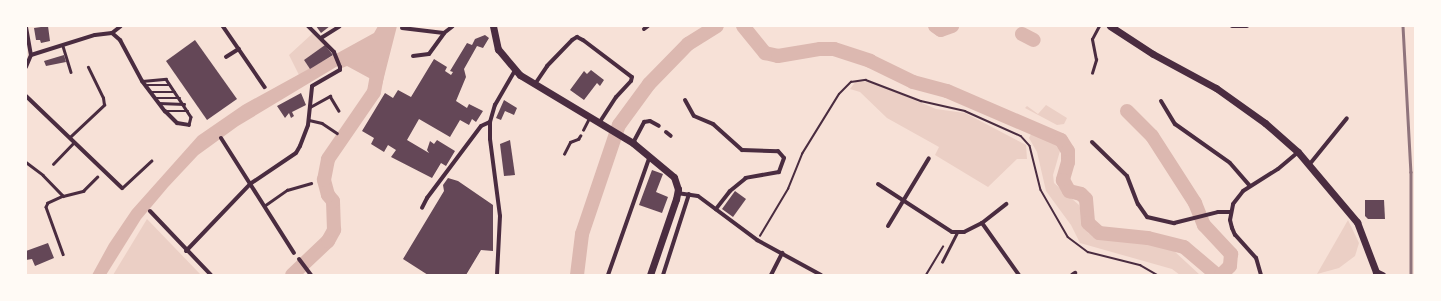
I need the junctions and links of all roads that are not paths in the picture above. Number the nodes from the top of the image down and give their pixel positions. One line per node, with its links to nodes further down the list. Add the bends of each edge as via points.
1 (121, 26): 13 (street)
2 (223, 26): 17 (street)
3 (308, 26): 15 (street)
4 (340, 26): 15 (street)
5 (453, 26): 14 (street)
6 (493, 26): 23 (main road, via 498,49)
7 (1100, 26): 25 (lane, via 1092,39 1096,60)
8 (1110, 26): 61 (main road, via 1153,54 1238,102)
9 (1232, 26): 10 (street)
10 (1247, 26)
11 (26, 27): 18 (street)
12 (402, 28): 14 (street)
13 (112, 33): 16 (street, via 95,35); 26 (street, via 120,40)
14 (444, 33): 19 (street, via 429,54)
15 (322, 38): 40 (street, via 334,52 340,70 312,86)
16 (62, 46): 18 (street); 24 (lane)
17 (239, 49): 20 (street); 30 (street)
18 (31, 55): 21 (street)
19 (413, 56)
20 (226, 57)
21 (26, 68)
22 (88, 68): 56 (lane, via 104,98 104,105)
23 (515, 71): 29 (main road); 47 (street, via 495,106)
24 (71, 72)
25 (1092, 73)
26 (142, 80): 27 (street); 28 (lane, via 166,79)
27 (145, 85): 28 (lane); 31 (street)
28 (170, 85): 32 (lane)
29 (534, 86): 44 (main road); 48 (street, via 557,55 577,37 632,77)
30 (264, 87)
31 (150, 92): 32 (lane); 34 (street)
32 (175, 92): 35 (lane)
33 (26, 96): 56 (street)
34 (155, 98): 35 (lane); 38 (street)
35 (181, 98): 39 (lane)
36 (685, 100): 83 (street, via 694,116 713,124 742,150 778,151 784,158 779,172 742,180)
37 (1160, 101): 73 (street, via 1175,124 1221,156)
38 (158, 103): 39 (lane); 41 (street)
39 (184, 104): 42 (lane)
40 (310, 107): 43 (lane, via 330,96); 46 (street)
41 (165, 111): 42 (lane); 49 (street, via 177,123)
42 (188, 111): 49 (lane, via 191,117)
43 (339, 111)
44 (589, 118): 48 (main road); 51 (lane)
45 (1347, 118): 68 (street)
46 (309, 120): 53 (lane, via 322,123); 71 (street, via 296,153)
47 (490, 122): 78 (street, via 481,126); 98 (street, via 500,216)
48 (599, 124): 59 (main road)
49 (189, 125)
50 (659, 126): 59 (street, via 650,121 644,122)
51 (583, 130)
52 (666, 132): 55 (street)
53 (336, 133)
54 (580, 136): 62 (lane, via 570,142)
55 (671, 136)
56 (70, 138): 58 (street)
57 (221, 138): 71 (street)
58 (74, 142): 67 (lane); 74 (street)
59 (630, 142): 63 (main road)
60 (1092, 142): 85 (street, via 1122,170 1133,187 1138,204 1147,216 1174,223)
61 (1298, 152): 68 (main road); 73 (street, via 1278,169)
62 (564, 154)
63 (651, 156): 75 (main road, via 674,177); 99 (street)
64 (929, 158): 79 (street)
65 (151, 161): 74 (lane)
66 (26, 162): 77 (lane, via 43,175)
67 (53, 164)
68 (1309, 165): 96 (main road, via 1357,222)
69 (97, 177): 77 (lane, via 83,191)
70 (311, 183): 81 (lane, via 287,190)
71 (250, 184): 81 (street); 89 (street)
72 (878, 184): 79 (street)
73 (1250, 186): 85 (street, via 1238,198)
74 (122, 188)
75 (678, 193): 76 (street); 100 (main road)
76 (689, 194): 83 (street, via 698,196); 101 (street)
77 (62, 196): 92 (lane, via 48,203 46,208)
78 (426, 198): 82 (street)
79 (903, 200): 87 (street); 88 (street, via 948,230)
80 (1006, 204): 86 (street)
81 (264, 206): 90 (street)
82 (422, 208)
83 (716, 209): 91 (street, via 757,240)
84 (150, 211): 89 (street)
85 (1231, 212): 105 (street, via 1230,220 1235,235 1256,258)
86 (982, 223): 88 (street, via 969,231); 104 (street)
87 (888, 226)
88 (957, 233): 94 (lane)
89 (186, 251): 97 (street)
90 (294, 253)
91 (782, 253): 102 (street); 103 (street)
92 (63, 254)
93 (299, 259): 95 (street)
94 (942, 262)
95 (310, 273)
96 (1377, 274)
97 (212, 275)
98 (497, 275)
99 (608, 275)
100 (650, 275)
101 (663, 275)
102 (771, 275)
103 (821, 275)
104 (1019, 275)
105 (1261, 275)

